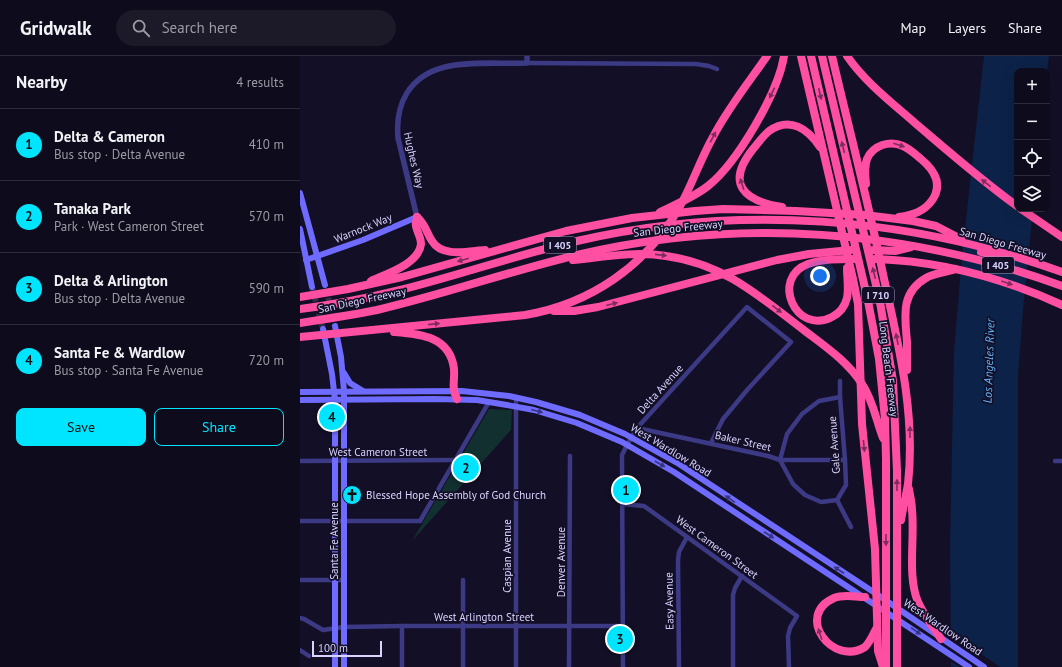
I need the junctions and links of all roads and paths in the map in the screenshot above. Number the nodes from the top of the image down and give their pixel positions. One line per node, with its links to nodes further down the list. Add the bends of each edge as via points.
1 (527, 56): 9 (street)
2 (767, 56): 43 (highway, one-way to 2, via 591,294 614,280 639,259 663,233 680,206 720,124)
3 (784, 56): 17 (highway, one-way to 17, via 780,75 765,106 739,150 718,176 700,192)
4 (801, 56): 11 (highway)
5 (811, 56): 70 (highway, Long Beach Freeway / I 710, one-way to 70, via 875,331 883,397)
6 (822, 56): 89 (highway, Long Beach Freeway / I 710, one-way to 6, via 896,415 887,340)
7 (832, 56): 15 (highway)
8 (847, 56): 13 (highway, one-way to 8, via 977,176 874,87)
9 (527, 63): 10 (street, Hughes Way, via 696,64); 18 (street, Hughes Way, via 446,66 431,71 408,90 401,102 397,126)
10 (717, 69)
11 (824, 154): 14 (highway, one-way to 11, via 756,201 742,188 740,171 758,142 770,130 780,126 800,126 805,129 816,140); 25 (highway)
12 (300, 193): 29 (main road)
13 (1014, 204)
14 (816, 212): 17 (highway, via 723,209); 19 (highway)
15 (870, 212): 19 (highway, one-way to 19, via 865,173 867,159 874,149 889,143 896,144 910,150 929,166 935,176 937,187 934,197 923,209 914,214); 57 (highway, one-way to 15)
16 (1025, 212): 23 (highway)
17 (655, 215): 28 (highway, via 566,231)
18 (417, 217): 28 (highway, via 424,223 433,243 440,249 451,252); 29 (main road, Warnock Way); 39 (highway, via 416,226 421,245 416,258)
19 (890, 218): 26 (highway, via 936,226)
20 (826, 228): 22 (highway, San Diego Freeway / I 405); 22 (highway, San Diego Freeway / I 405); 31 (highway, San Diego Freeway / I 405, via 682,237 617,246); 42 (highway, San Diego Freeway / I 405, via 739,220 680,224 624,232 562,244 397,291); 44 (highway, via 733,226 650,233 577,246 370,303); 45 (highway, via 714,229 650,236 567,252 371,306)
21 (300, 229): 30 (main road)
22 (890, 235): 24 (highway, San Diego Freeway / I 405); 27 (highway, San Diego Freeway / I 405)
23 (1062, 237)
24 (934, 243): 26 (highway, San Diego Freeway / I 405); 27 (highway, San Diego Freeway / I 405); 34 (highway, via 1002,258); 35 (highway, via 1003,261); 37 (highway, San Diego Freeway / I 405)
25 (845, 245): 32 (highway, via 848,287 845,303 837,314 829,319 810,319 798,312 793,304 790,289 793,277 808,264 835,260 871,259 932,264); 104 (highway, one-way to 104, via 858,304 860,407 875,549)
26 (973, 245): 33 (highway, San Diego Freeway / I 405)
27 (917, 246): 43 (highway, one-way to 27, via 574,311 598,307 792,256 831,251 895,251)
28 (500, 249): 39 (highway, one-way to 39)
29 (316, 257): 30 (main road, Warnock Way); 36 (main road)
30 (306, 260): 38 (main road)
31 (542, 263): 46 (highway, San Diego Freeway / I 405, via 391,306); 70 (highway, one-way to 70, via 652,254 694,262 732,277 836,355 852,370 869,396)
32 (956, 269): 41 (highway, one-way to 41, via 1018,287); 57 (highway, via 930,276 911,292 905,310)
33 (1062, 272)
34 (1062, 277)
35 (1062, 281)
36 (324, 285)
37 (1062, 286)
38 (312, 287)
39 (359, 287): 40 (highway)
40 (300, 297)
41 (1062, 305)
42 (300, 309)
43 (547, 311): 49 (highway, one-way to 43)
44 (300, 314)
45 (300, 318)
46 (300, 323)
47 (323, 328): 53 (main road, Santa Fe Avenue)
48 (336, 330): 49 (highway); 50 (highway); 51 (main road, Santa Fe Avenue)
49 (367, 331): 56 (highway, via 426,335 438,342 448,352 452,362)
50 (302, 340)
51 (343, 370): 54 (main road, Santa Fe Avenue); 55 (main road, via 350,383)
52 (840, 381): 59 (street, Gale Avenue)
53 (334, 391): 54 (main road, West Wardlow Road); 58 (main road, West Wardlow Road); 63 (main road, Santa Fe Avenue)
54 (344, 391): 55 (main road, West Wardlow Road); 64 (main road, Santa Fe Avenue)
55 (364, 391): 56 (main road, West Wardlow Road)
56 (453, 391): 60 (main road, West Wardlow Road); 61 (highway)
57 (907, 391): 81 (highway, one-way to 57, via 910,426)
58 (300, 392)
59 (840, 397): 74 (street, via 819,401 802,414 787,434); 75 (street, Gale Avenue)
60 (516, 398): 66 (street, Caspian Avenue); 68 (main road, West Wardlow Road, via 580,415)
61 (457, 399): 64 (main road, West Wardlow Road); 65 (main road, West Wardlow Road)
62 (300, 400): 63 (main road, West Wardlow Road)
63 (335, 400): 64 (main road, West Wardlow Road); 77 (main road, Santa Fe Avenue)
64 (344, 400): 78 (main road, Santa Fe Avenue)
65 (489, 402): 66 (main road, West Wardlow Road); 73 (street)
66 (516, 406): 71 (main road, West Wardlow Road, one-way to 71, via 577,423); 99 (street, Caspian Avenue)
67 (638, 428): 68 (street, Delta Avenue); 69 (street, Baker Street); 69 (street, Delta Avenue, via 747,306 791,342 723,419)
68 (631, 437): 71 (street, Delta Avenue); 105 (main road, West Wardlow Road, one-way to 68, via 679,464)
69 (711, 443): 74 (street, Baker Street)
70 (885, 443): 119 (highway, Long Beach Freeway / I 710, one-way to 119)
71 (627, 445): 83 (street, Delta Avenue, via 622,455); 95 (main road, West Wardlow Road, one-way to 95, via 674,472)
72 (570, 456): 100 (street, Denver Avenue)
73 (455, 460): 78 (street, West Cameron Street); 86 (street, via 420,521)
74 (780, 460): 75 (street, Baker Street); 82 (street, via 793,484 805,495 821,502)
75 (845, 460): 82 (street, Gale Avenue, via 846,485)
76 (300, 461): 77 (street, West Cameron Street)
77 (336, 461): 78 (street, West Cameron Street); 85 (main road, Santa Fe Avenue)
78 (345, 461): 86 (main road, Santa Fe Avenue)
79 (1056, 461): 80 (street)
80 (1062, 461)
81 (908, 484): 89 (highway); 105 (highway, via 912,510 914,585 918,602)
82 (838, 500): 87 (street)
83 (622, 504): 88 (street, West Cameron Street, via 644,506); 101 (street, Delta Avenue)
84 (300, 521): 85 (street)
85 (336, 521): 86 (street); 92 (main road, Santa Fe Avenue)
86 (345, 521): 93 (main road, Santa Fe Avenue)
87 (851, 527)
88 (687, 537): 90 (street, West Cameron Street); 115 (street, Easy Avenue, via 678,560)
89 (897, 538): 120 (highway, Long Beach Freeway / I 710)
90 (742, 576): 116 (street, via 733,596); 117 (street, West Cameron Street, via 797,616 788,636)
91 (300, 580): 92 (street)
92 (335, 580): 93 (street); 103 (main road, Santa Fe Avenue)
93 (344, 580): 102 (main road, Santa Fe Avenue)
94 (463, 580): 98 (street)
95 (868, 599): 104 (highway, one-way to 95, via 864,648 850,654 835,652 825,645 818,632 818,620 822,609 834,598); 121 (main road, West Wardlow Road, one-way to 121)
96 (300, 618): 103 (street, West Arlington Street, via 323,630)
97 (402, 626): 98 (street, West Arlington Street); 102 (street, West Arlington Street); 110 (street)
98 (463, 626): 99 (street, West Arlington Street); 111 (street)
99 (516, 626): 100 (street, West Arlington Street); 112 (street, Caspian Avenue)
100 (570, 626): 101 (street, West Arlington Street); 113 (street, Denver Avenue)
101 (623, 626): 114 (street, Delta Avenue)
102 (344, 627): 103 (street, West Arlington Street); 109 (main road, Santa Fe Avenue)
103 (335, 628): 108 (main road, Santa Fe Avenue)
104 (877, 628): 118 (highway, via 878,652)
105 (941, 639): 122 (main road, West Wardlow Road)
106 (300, 650): 107 (street)
107 (309, 656)
108 (335, 667)
109 (344, 667)
110 (402, 667)
111 (463, 667)
112 (516, 667)
113 (569, 667)
114 (623, 667)
115 (679, 667)
116 (733, 667)
117 (789, 667)
118 (883, 667)
119 (886, 667)
120 (897, 667)
121 (969, 667)
122 (984, 667)

